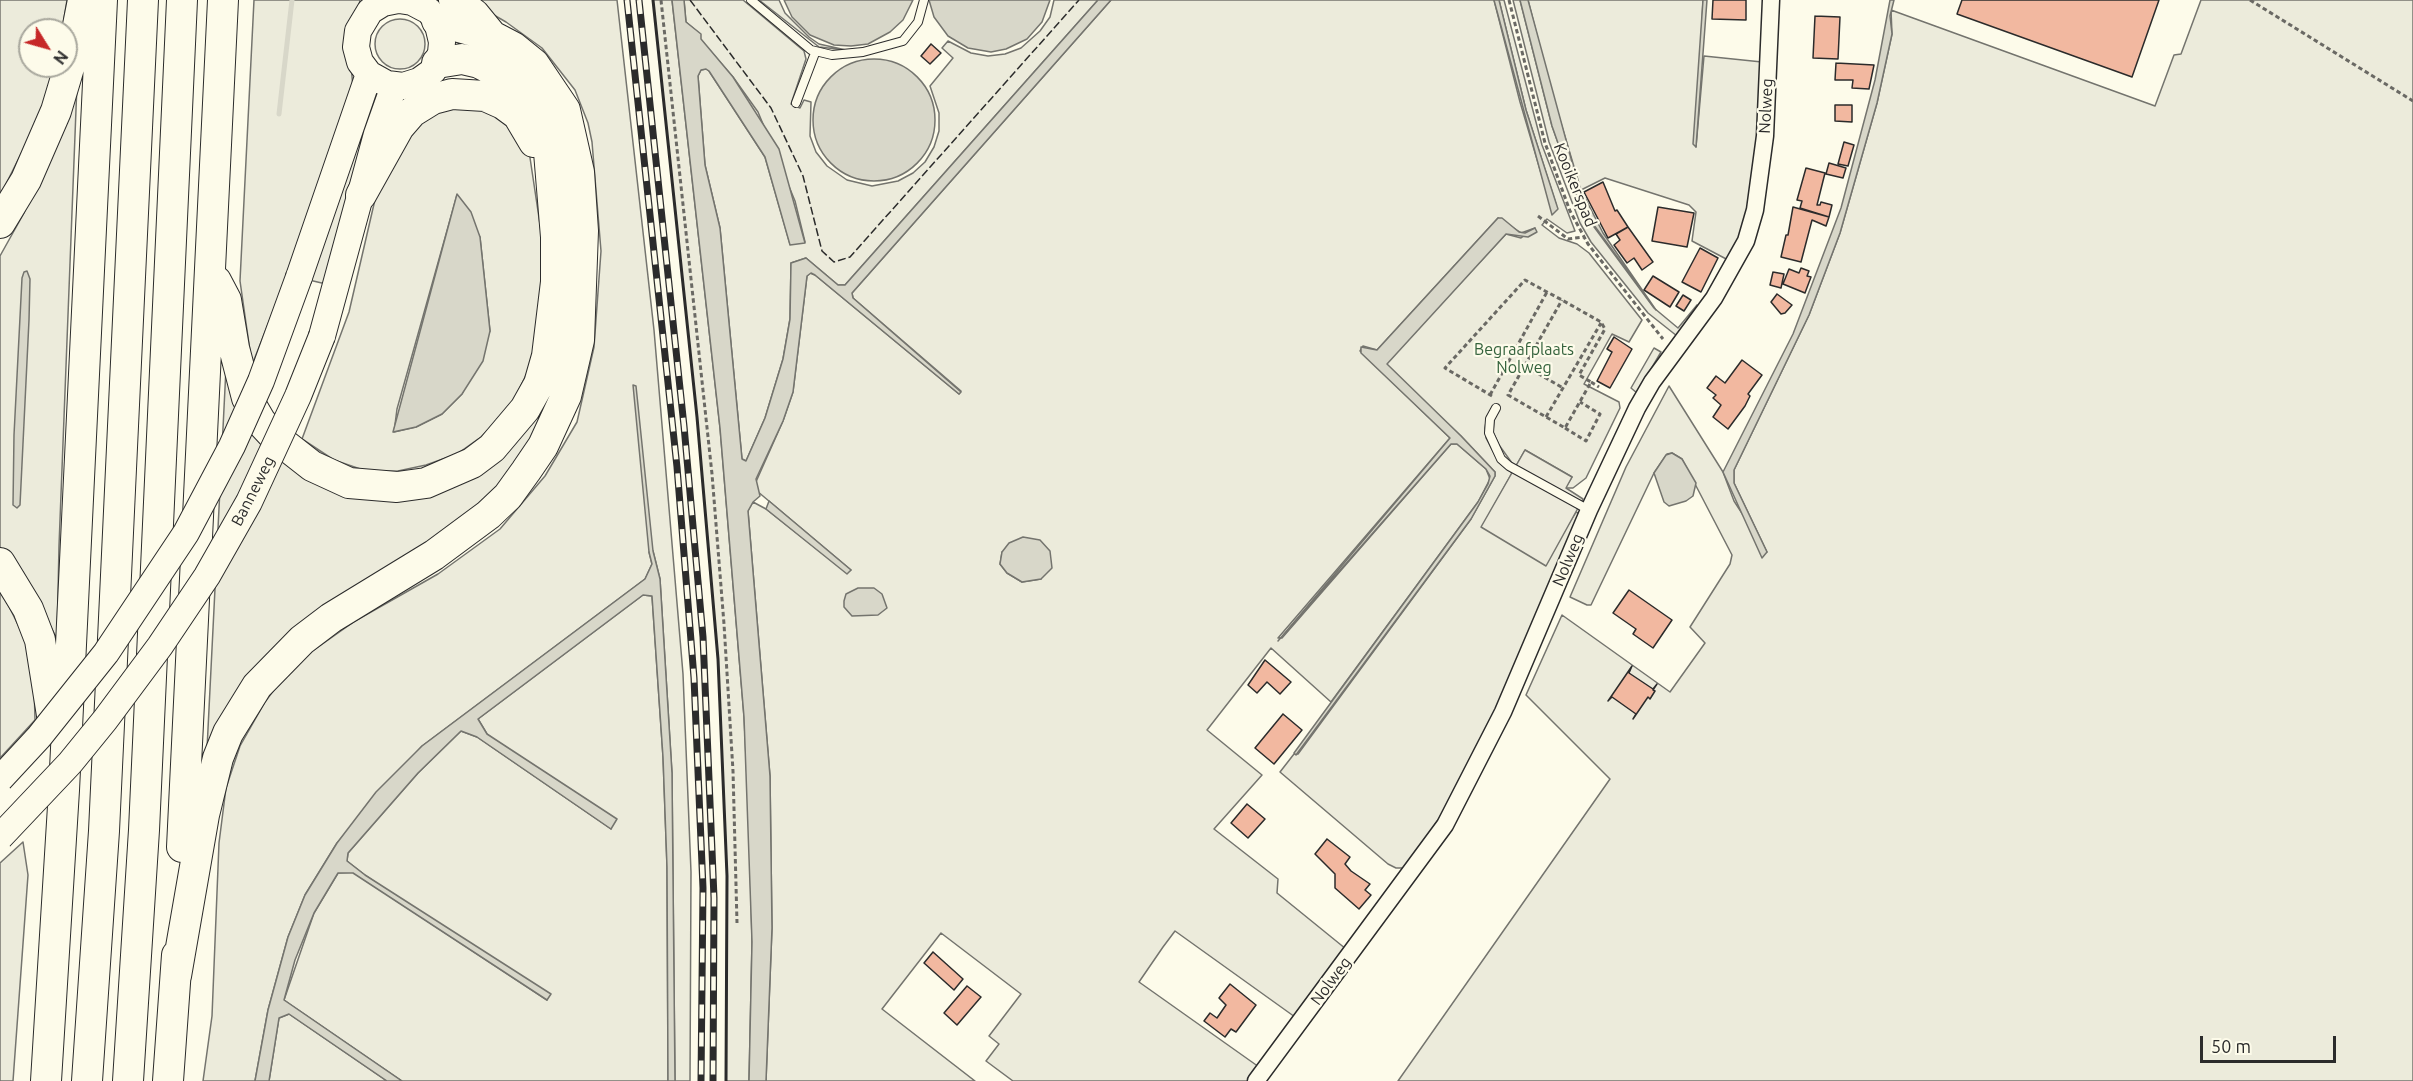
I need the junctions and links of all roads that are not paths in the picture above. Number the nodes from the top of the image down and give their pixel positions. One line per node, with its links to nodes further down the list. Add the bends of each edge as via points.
1 (83, 0): 19 (highway, via 56,111 26,180)
2 (102, 0): 25 (highway)
3 (143, 0): 29 (highway, via 105,831)
4 (182, 0): 30 (highway, via 144,830)
5 (224, 0): 20 (highway)
6 (406, 0): 10 (main road); 11 (main road)
7 (751, 0): 12 (lane)
8 (924, 0): 12 (lane, via 914,29 897,45 854,54)
9 (1771, 0): 22 (street, Nolweg, via 1765,136 1755,210 1746,241 1730,272 1652,382)
10 (388, 2): 14 (main road, via 361,24 357,39 360,62)
11 (446, 11): 13 (main road); 27 (highway, via 474,14 492,36 530,59 565,110 575,146 583,231 579,340 566,396 543,446 508,496 488,515 442,550 302,639 257,686 228,733 218,759)
12 (815, 52): 16 (lane)
13 (437, 63): 15 (main road, via 419,81); 17 (highway, via 462,59 479,63 518,86 542,119)
14 (369, 74): 15 (main road); 24 (main road, bridge, via 261,381 232,446 186,533 106,653)
15 (394, 86): 18 (main road, Banneweg)
16 (796, 103)
17 (553, 190): 18 (highway, via 529,131 518,115 503,104 469,93 433,99 412,112 399,127); 20 (highway, via 553,316 538,384 525,409 492,448 472,463 426,483 397,487 349,483 312,466 275,437 248,398 226,300)
18 (361, 195): 26 (main road, Banneweg, bridge, via 322,336 244,511 207,576 105,720)
19 (0, 223)
20 (211, 270): 27 (highway)
21 (1496, 408): 22 (lane, via 1488,426 1491,442 1501,459)
22 (1589, 510): 32 (street, Nolweg, via 1503,712 1445,825)
23 (0, 563): 25 (highway, via 28,609 40,640)
24 (0, 779)
25 (64, 790): 28 (highway)
26 (0, 837)
27 (176, 976): 31 (highway)
28 (46, 1081)
29 (87, 1081)
30 (128, 1081)
31 (168, 1081)
32 (1256, 1081)

